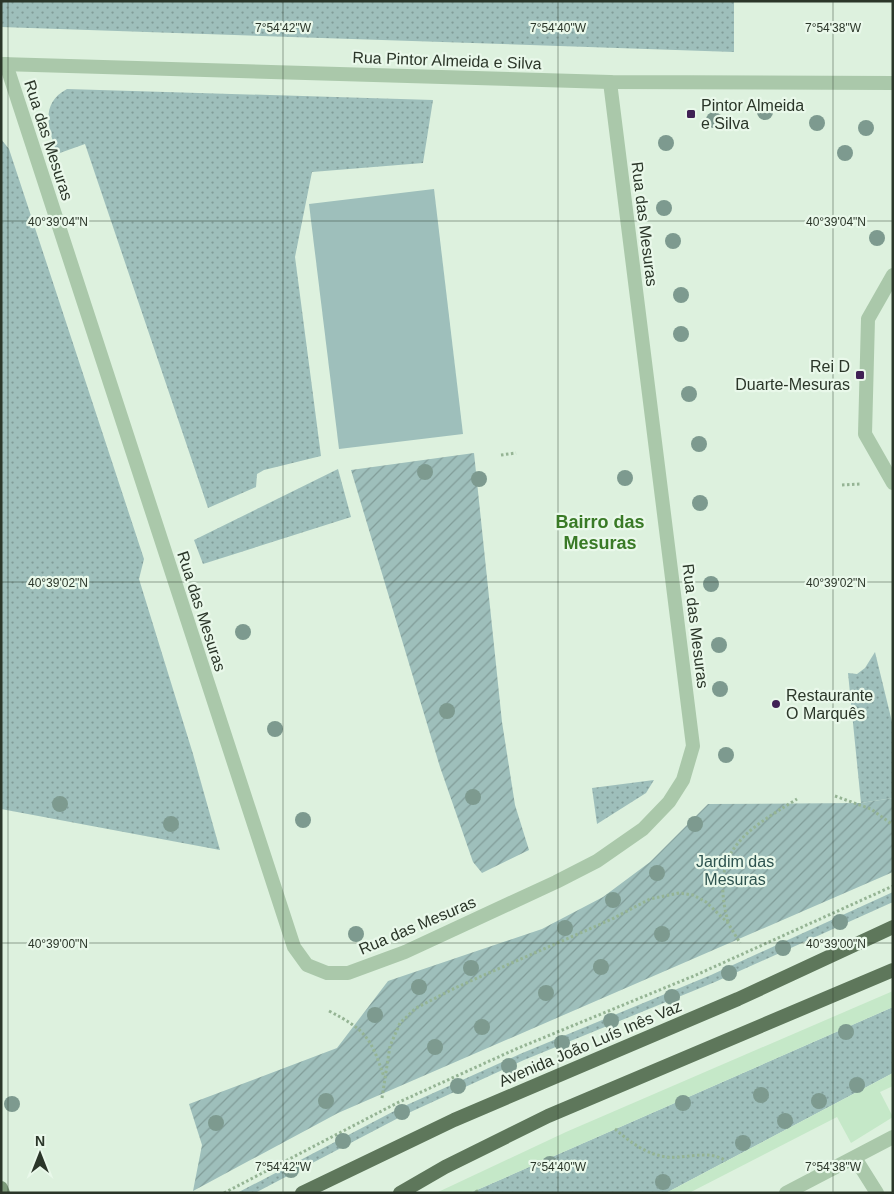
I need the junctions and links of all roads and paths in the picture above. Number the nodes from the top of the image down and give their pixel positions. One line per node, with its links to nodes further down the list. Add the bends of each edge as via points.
1 (3, 64): 2 (street, Rua Pintor Almeida e Silva); 2 (street, Rua das Mesuras, via 294,947 307,965 327,973 348,973 405,952 597,862 642,829 669,802 683,780 693,746)
2 (610, 82): 3 (street, Rua Pintor Almeida e Silva)
3 (893, 83)
4 (893, 275): 7 (street, via 868,319 865,434)
5 (516, 453): 6 (path)
6 (501, 455)
7 (893, 483)
8 (869, 484): 9 (path)
9 (842, 485)
10 (835, 796): 12 (path, via 871,810)
11 (798, 799): 14 (path, via 741,837 729,856 723,885)
12 (893, 826)
13 (893, 886): 27 (path, via 396,1102)
14 (728, 922): 16 (path); 19 (path, via 693,895 679,893 650,899 416,1008 400,1023 390,1046)
15 (893, 927): 28 (main road, Avenida João Luís Inês Vaz, via 738,999 454,1120)
16 (740, 943)
17 (893, 970): 29 (main road, via 548,1116 444,1167)
18 (329, 1011): 19 (path, via 361,1030 375,1049)
19 (385, 1078): 20 (path)
20 (382, 1098)
21 (615, 1128): 24 (path, via 643,1150 662,1156 720,1156)
22 (893, 1137): 23 (street)
23 (855, 1158): 30 (street); 31 (street)
24 (726, 1161)
25 (1, 1188): 26 (main road)
26 (3, 1193)
27 (224, 1193)
28 (302, 1193)
29 (400, 1193)
30 (786, 1193)
31 (877, 1193)

